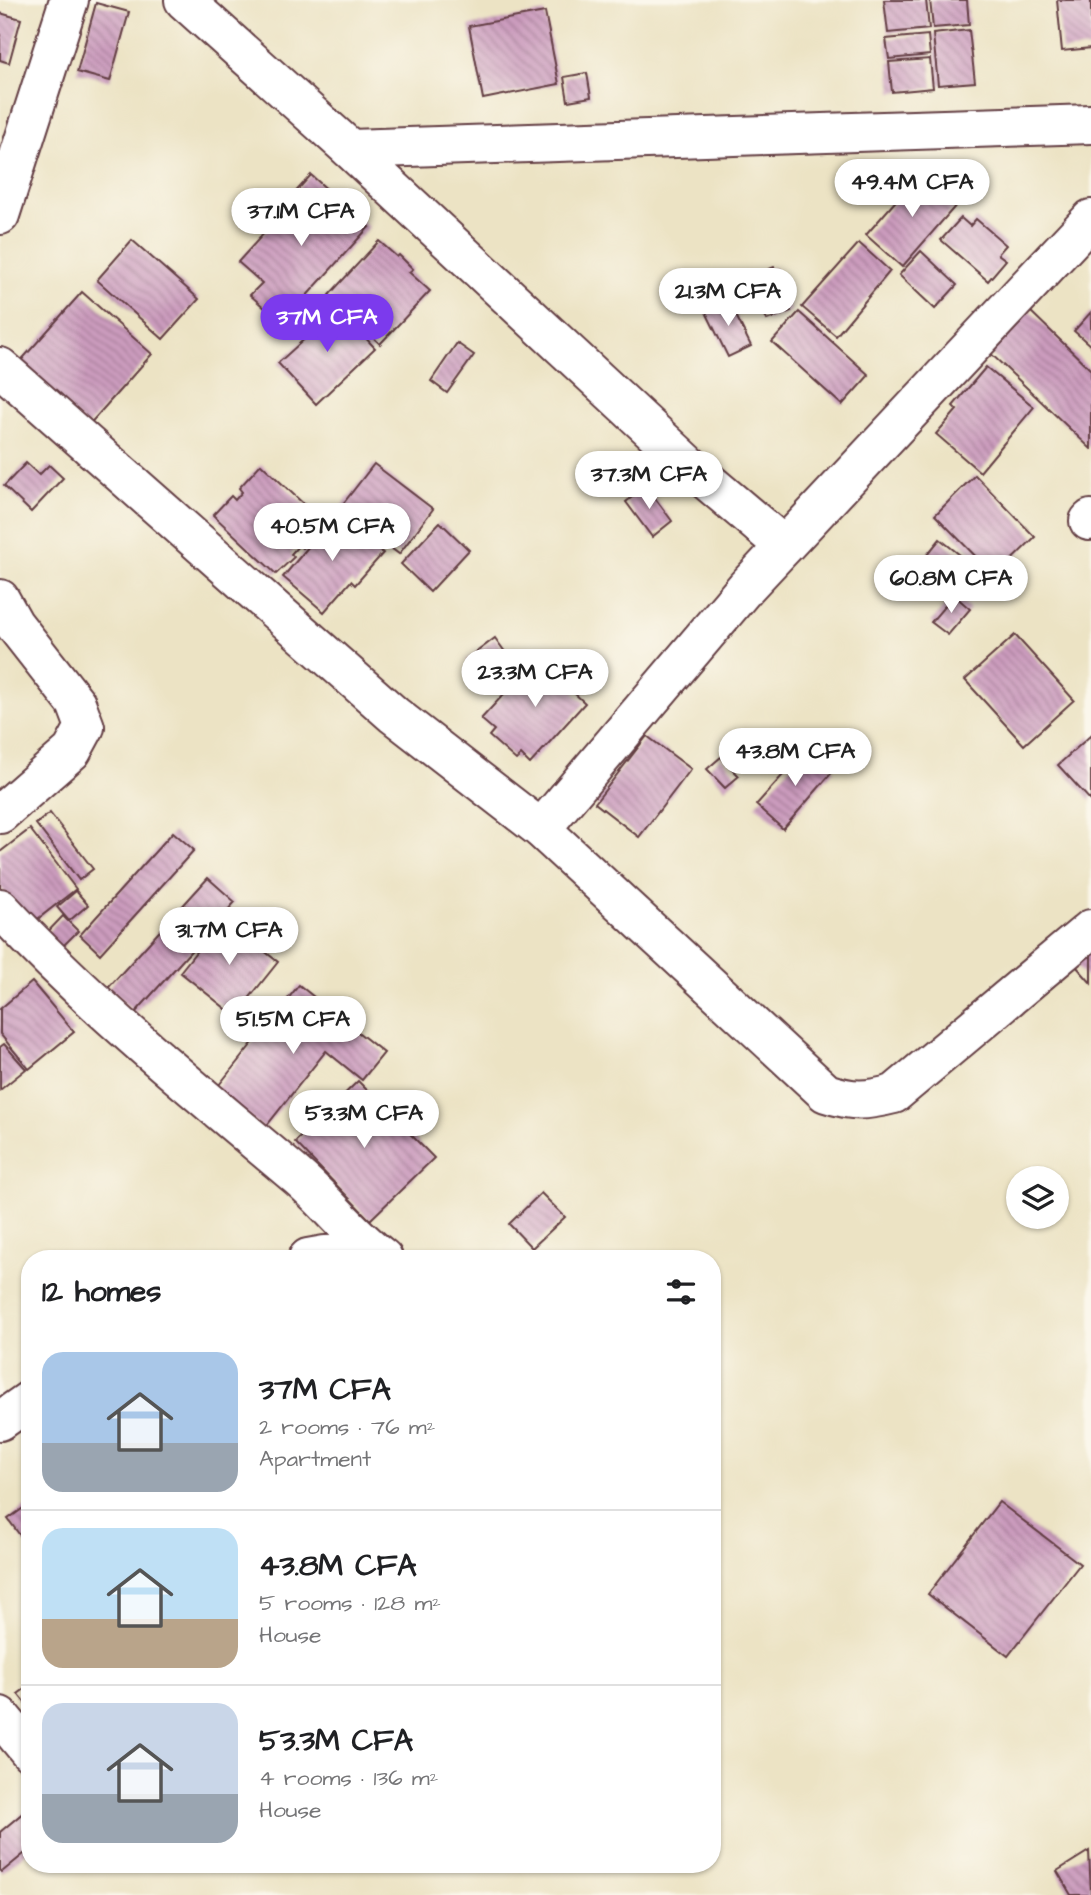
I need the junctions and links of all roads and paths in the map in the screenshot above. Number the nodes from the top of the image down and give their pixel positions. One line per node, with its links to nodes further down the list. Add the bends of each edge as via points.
1 (69, 0): 5 (street)
2 (184, 0): 4 (street)
3 (1091, 124): 4 (street)
4 (350, 149): 8 (street, via 699,474)
5 (0, 215)
6 (1091, 219): 8 (street)
7 (0, 367): 11 (street, via 394,715)
8 (784, 546): 11 (street)
9 (0, 599): 10 (street, via 76,703 85,727 72,751)
10 (0, 814)
11 (541, 830): 13 (street, via 826,1093 847,1100 864,1102 894,1094)
12 (0, 908): 14 (street, via 29,940 168,1067 302,1180)
13 (1091, 929)
14 (374, 1250)
15 (21, 1406): 16 (street)
16 (0, 1421)
17 (0, 1716): 18 (street)
18 (21, 1741)

